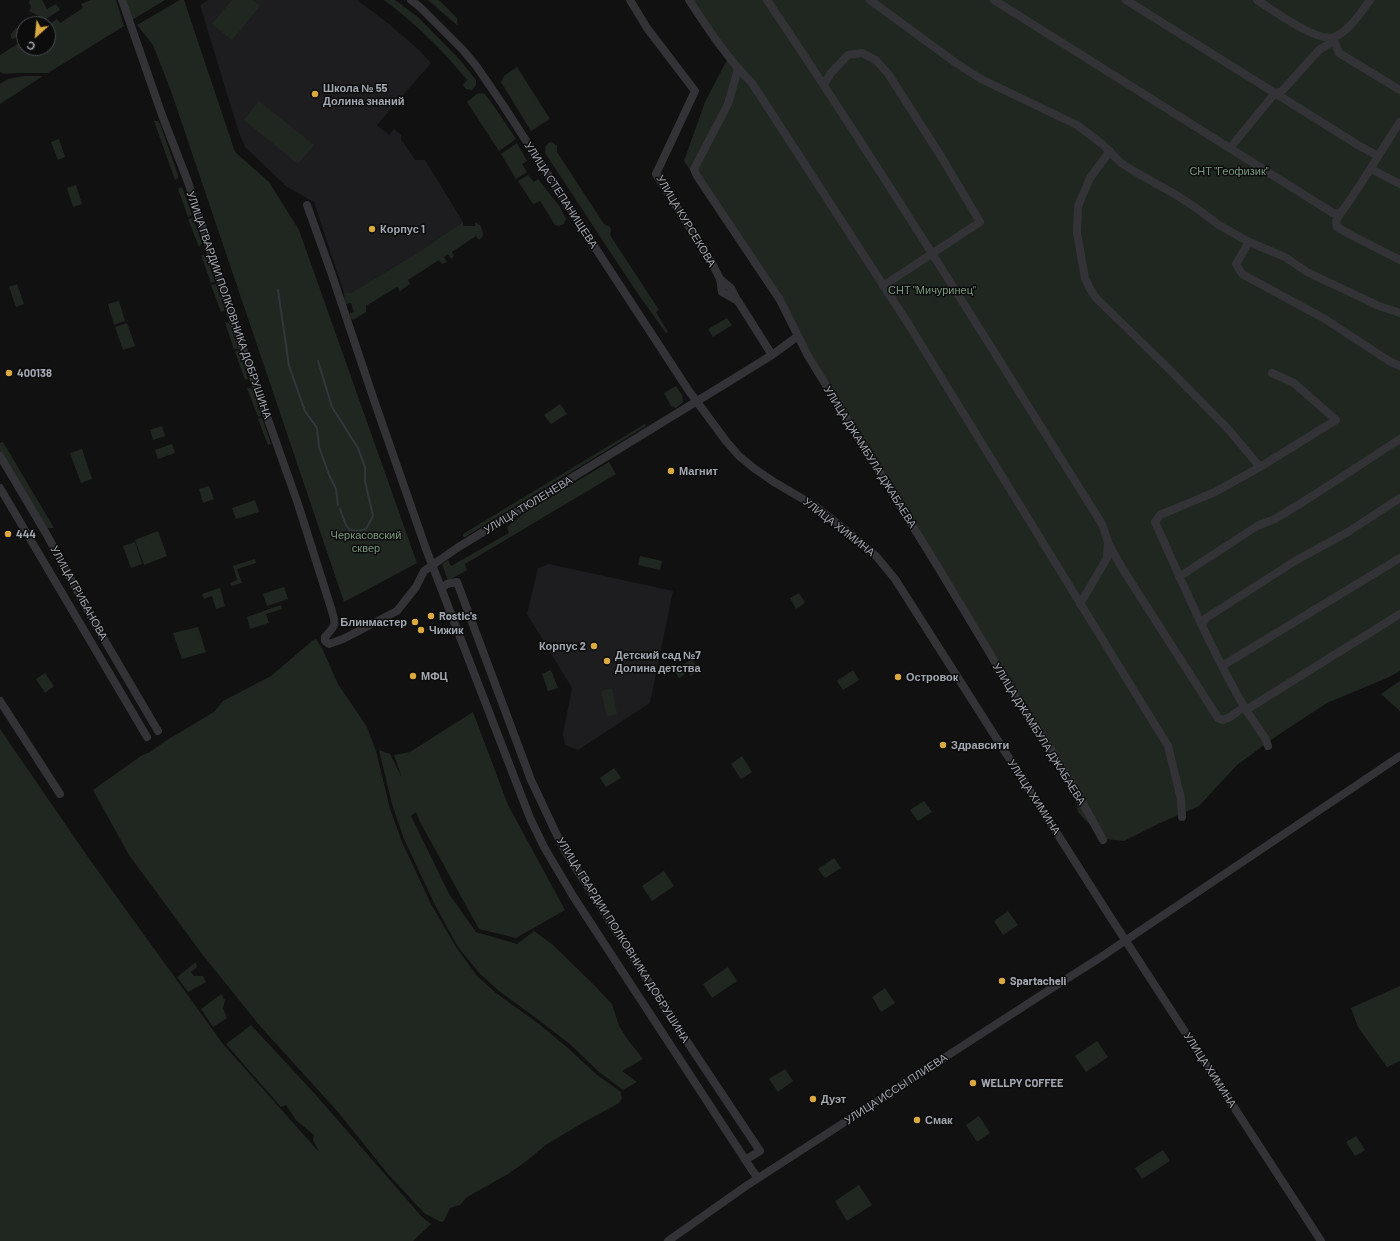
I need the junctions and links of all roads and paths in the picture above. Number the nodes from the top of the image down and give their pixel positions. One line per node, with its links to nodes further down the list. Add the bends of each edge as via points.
1 (122, 0): 45 (street, УЛИЦА ГВАРДИИ ПОЛКОВНИКА ДОБРУШИНА, via 188,182 251,374 298,504)
2 (411, 0): 33 (street, УЛИЦА СТЕПАНИЩЕВА, via 477,67)
3 (630, 0): 30 (street, УЛИЦА КУРСЕКОВА, via 647,28 695,91 656,174 712,263 720,279 722,292 738,301)
4 (689, 0): 12 (street)
5 (767, 0): 13 (street)
6 (870, 0): 18 (street, via 981,79 1077,125)
7 (994, 0): 17 (street)
8 (1126, 0): 15 (street)
9 (1257, 0): 11 (street, via 1306,31)
10 (1370, 0): 11 (street, via 1352,23)
11 (1333, 39): 14 (street, via 1339,53); 15 (street, via 1319,50 1282,91)
12 (738, 69): 27 (street, via 752,83); 29 (street, УЛИЦА ДЖАМБУЛА ДЖАБАЕВА, via 728,104 694,169 780,300)
13 (824, 84): 25 (street); 25 (street, via 848,55 862,53 876,60 890,75 980,222)
14 (1400, 90)
15 (1275, 93): 17 (street); 19 (street)
16 (1400, 122): 19 (street)
17 (1230, 148): 23 (street, via 1333,213)
18 (1110, 151): 24 (street, via 1132,170); 36 (street, via 1090,178 1078,206 1077,233 1085,278 1090,289 1096,298 1228,429)
19 (1378, 156): 20 (street)
20 (1371, 169): 21 (street); 23 (street)
21 (1400, 184)
22 (307, 205): 41 (street, УЛИЦА ГВАРДИИ ПОЛКОВНИКА ДОБРУШИНА)
23 (1340, 214): 26 (street, via 1336,221 1337,226)
24 (1249, 242): 28 (street, via 1285,257 1307,272 1379,306); 31 (street, via 1236,264 1242,274 1325,318)
25 (933, 254): 27 (street); 39 (street, via 1102,524)
26 (1400, 260)
27 (883, 286): 44 (street)
28 (1400, 313)
29 (798, 336): 30 (street, УЛИЦА ТЮЛЕНЕВА); 57 (street, УЛИЦА ДЖАМБУЛА ДЖАБАЕВА, via 1025,712 1070,780)
30 (772, 354): 33 (street, УЛИЦА ТЮЛЕНЕВА)
31 (1400, 366)
32 (1272, 373): 36 (street, via 1294,383 1336,420)
33 (697, 401): 41 (street, УЛИЦА ТЮЛЕНЕВА); 58 (street, УЛИЦА ХИМИНА, via 739,456 774,482 815,506 876,556 895,579)
34 (1400, 439): 42 (street)
35 (0, 456): 51 (street, УЛИЦА ГРИБАНОВА)
36 (1260, 467): 42 (street, via 1215,492 1160,515 1155,522)
37 (0, 488): 52 (street, УЛИЦА ГРИБАНОВА)
38 (1400, 498): 47 (street, via 1206,618)
39 (1108, 542): 44 (street, via 1107,558); 50 (street, via 1218,718 1223,720)
40 (1400, 558): 48 (street)
41 (432, 565): 43 (street, УЛИЦА ГВАРДИИ ПОЛКОВНИКА ДОБРУШИНА); 45 (street, УЛИЦА ТЮЛЕНЕВА, via 424,571 416,587 397,611 329,644 324,638 335,625)
42 (1179, 577): 47 (street)
43 (442, 588): 59 (street, УЛИЦА ГВАРДИИ ПОЛКОВНИКА ДОБРУШИНА, via 530,818 544,847); 59 (street, УЛИЦА ГВАРДИИ ПОЛКОВНИКА ДОБРУШИНА, via 457,582 531,780 565,851 760,1151)
44 (1080, 604): 56 (street, via 1168,746 1181,799)
45 (332, 612)
46 (1400, 614): 50 (street)
47 (1202, 625): 48 (street)
48 (1222, 666): 50 (street)
49 (0, 701): 55 (street)
50 (1245, 709): 53 (street)
51 (158, 731)
52 (147, 737)
53 (1268, 746)
54 (1400, 756): 58 (street, УЛИЦА ИССЫ ПЛИЕВА)
55 (60, 794)
56 (1182, 817)
57 (1103, 840)
58 (1126, 940): 60 (street, УЛИЦА ИССЫ ПЛИЕВА); 62 (street, УЛИЦА ХИМИНА)
59 (745, 1160): 60 (street, УЛИЦА ГВАРДИИ ПОЛКОВНИКА ДОБРУШИНА)
60 (758, 1178): 61 (street, УЛИЦА ИССЫ ПЛИЕВА)
61 (668, 1241)
62 (1321, 1241)

